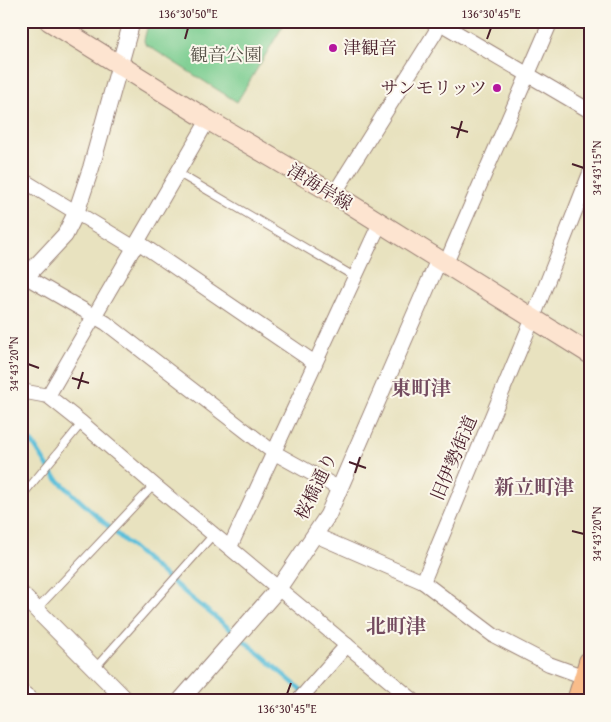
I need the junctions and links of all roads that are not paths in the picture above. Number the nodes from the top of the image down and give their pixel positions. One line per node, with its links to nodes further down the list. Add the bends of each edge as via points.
1 (49, 21): 5 (main road, 津海岸線)
2 (132, 21): 5 (street)
3 (551, 21): 6 (street)
4 (440, 22): 6 (street); 12 (street)
5 (120, 65): 8 (main road, 津海岸線); 13 (street)
6 (528, 74): 7 (street); 16 (street)
7 (590, 111)
8 (208, 120): 9 (street); 12 (main road, 津海岸線)
9 (178, 173): 15 (street); 17 (lane)
10 (590, 173): 20 (street, 旧伊勢街道)
11 (21, 179): 13 (street)
12 (334, 194): 14 (main road, 津海岸線)
13 (76, 213): 15 (street); 18 (street, via 65,235)
14 (380, 223): 16 (main road, 津海岸線); 17 (street)
15 (136, 245): 19 (street); 22 (street)
16 (442, 261): 20 (main road, 津海岸線); 28 (street, 桜橋通り)
17 (354, 277): 22 (street)
18 (24, 279): 19 (street)
19 (94, 316): 24 (street); 26 (street)
20 (533, 318): 21 (main road, 津海岸線); 33 (street, 旧伊勢街道)
21 (590, 354)
22 (315, 363): 26 (street)
23 (21, 391): 24 (street)
24 (48, 396): 25 (street)
25 (82, 423): 27 (street); 29 (lane)
26 (273, 452): 28 (street); 32 (street)
27 (154, 485): 30 (street); 36 (lane)
28 (340, 489): 31 (street, 桜橋通り)
29 (21, 498)
30 (214, 534): 32 (street); 38 (lane)
31 (315, 535): 33 (street); 34 (street, 桜橋通り)
32 (230, 547): 34 (street)
33 (423, 582): 39 (street, via 493,635 549,664)
34 (278, 589): 37 (street); 43 (street, 桜橋通り)
35 (21, 594): 36 (street)
36 (37, 609): 38 (street)
37 (347, 645): 44 (street); 45 (street)
38 (95, 668): 42 (street)
39 (587, 669): 46 (highway)
40 (21, 691): 41 (street)
41 (34, 701)
42 (127, 701)
43 (180, 701)
44 (298, 701)
45 (414, 701)
46 (578, 701)

